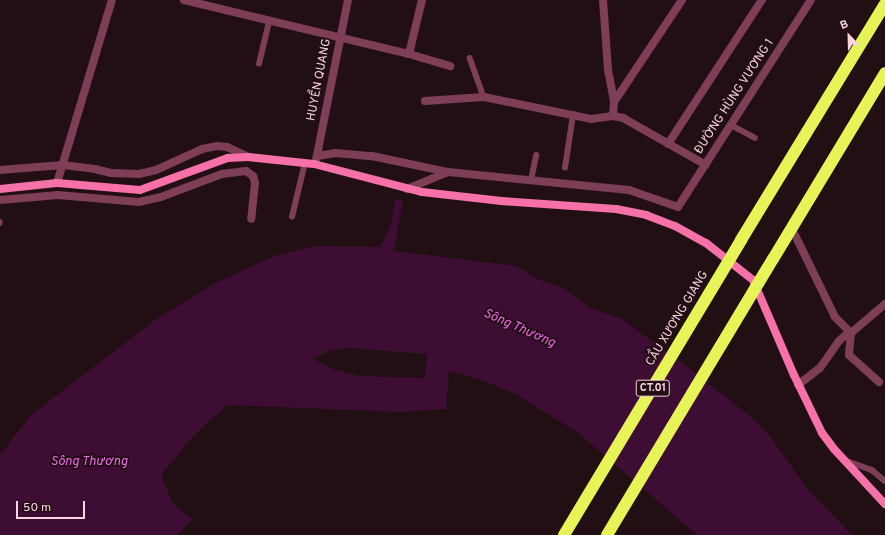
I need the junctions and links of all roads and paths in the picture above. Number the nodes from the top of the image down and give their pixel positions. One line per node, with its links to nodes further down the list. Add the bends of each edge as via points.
1 (112, 0): 32 (street)
2 (184, 0): 10 (street)
3 (348, 0): 11 (street, HUYỀN QUANG)
4 (422, 0): 12 (street)
5 (603, 0): 20 (street, via 608,70)
6 (682, 0): 20 (street)
7 (762, 0): 26 (street)
8 (811, 0): 24 (street, ĐƯỜNG HÙNG VƯƠNG 1)
9 (885, 4): 52 (highway, CẦU XƯƠNG GIANG / CT.01, bridge)
10 (269, 22): 11 (street); 14 (lane)
11 (340, 38): 12 (street); 27 (street, HUYỀN QUANG)
12 (409, 54): 15 (street)
13 (470, 58): 18 (lane)
14 (259, 64)
15 (450, 66)
16 (885, 73): 21 (highway, CT.01)
17 (885, 88): 21 (highway)
18 (484, 97): 19 (street); 22 (street)
19 (425, 101)
20 (614, 102): 23 (street)
21 (862, 114): 53 (highway, CT.01, bridge)
22 (573, 115): 23 (street, via 592,119); 34 (lane)
23 (613, 116): 26 (street, via 623,118)
24 (731, 125): 25 (lane); 33 (street, ĐƯỜNG HÙNG VƯƠNG 1)
25 (755, 138)
26 (668, 144): 33 (street)
27 (317, 156): 31 (street, HUYỀN QUANG); 36 (street, via 335,153 372,156)
28 (536, 156): 37 (lane)
29 (248, 157): 30 (street); 32 (street, via 227,147 217,146 202,149 156,170 139,174 111,173); 38 (street, via 228,158 140,190)
30 (305, 163): 31 (street); 42 (lane)
31 (314, 164): 40 (street)
32 (63, 165): 35 (street); 38 (street)
33 (706, 165): 37 (street, ĐƯỜNG HÙNG VƯƠNG 1, via 679,206 629,190)
34 (565, 168)
35 (0, 170)
36 (448, 172): 37 (street); 40 (street)
37 (531, 180)
38 (57, 183): 39 (street)
39 (0, 188)
40 (407, 189): 48 (street, via 461,197 616,209 646,215 675,226 706,243 753,280)
41 (0, 200): 43 (street, via 58,195 132,202 148,201 222,174 246,171 251,173 255,183)
42 (292, 217)
43 (251, 219)
44 (795, 235): 46 (street, via 835,318)
45 (885, 304): 46 (street)
46 (850, 332): 47 (street, via 849,354); 48 (street, via 839,341 820,368)
47 (879, 382)
48 (798, 385): 49 (street, via 822,433)
49 (846, 461): 50 (lane, via 872,470); 51 (street)
50 (885, 481)
51 (885, 504)
52 (564, 535)
53 (607, 535)

